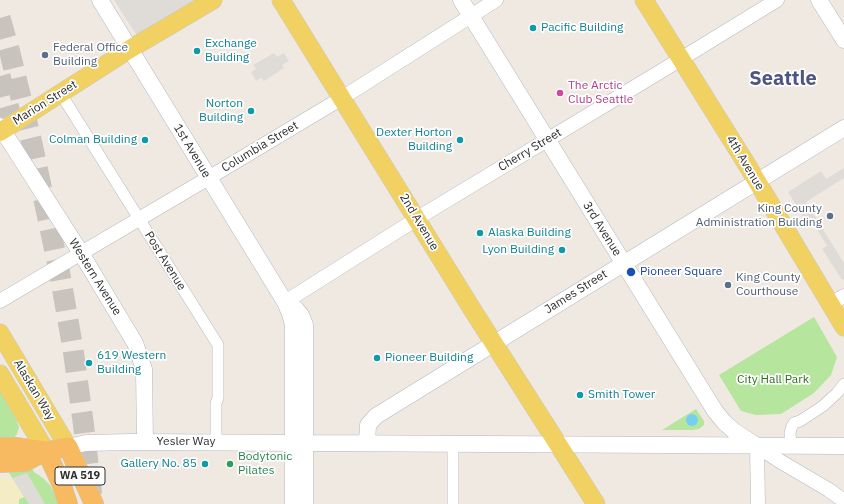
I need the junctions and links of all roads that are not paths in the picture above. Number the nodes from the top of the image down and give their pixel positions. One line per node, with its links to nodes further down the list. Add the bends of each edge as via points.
1 (100, 0): 11 (main road, 1st Avenue)
2 (213, 0): 11 (main road, Marion Street)
3 (281, 0): 14 (main road, 2nd Avenue)
4 (461, 0): 9 (main road, 3rd Avenue)
5 (496, 0): 9 (street, Columbia Street)
6 (644, 0): 12 (main road, 4th Avenue)
7 (777, 0): 12 (street, Cherry Street)
8 (819, 0): 10 (main road)
9 (471, 16): 14 (street, Columbia Street); 17 (main road, 3rd Avenue)
10 (844, 40)
11 (130, 49): 13 (main road, Marion Street); 18 (main road, 1st Avenue)
12 (682, 59): 17 (street, Cherry Street); 19 (main road, 4th Avenue)
13 (61, 94): 16 (main road, Marion Street); 21 (street, Post Avenue)
14 (342, 98): 18 (street, Columbia Street); 20 (main road, 2nd Avenue)
15 (844, 128): 19 (main road, James Street)
16 (1, 129): 22 (main road, Western Avenue)
17 (547, 140): 20 (street, Cherry Street); 23 (main road, 3rd Avenue)
18 (209, 178): 21 (street, Columbia Street); 26 (main road, 1st Avenue)
19 (756, 181): 23 (main road, James Street); 24 (main road, 4th Avenue)
20 (417, 218): 26 (street, Cherry Street); 29 (main road, 2nd Avenue)
21 (138, 219): 22 (street, Columbia Street); 33 (street, Post Avenue, via 218,345)
22 (80, 253): 25 (street, Columbia Street); 32 (main road, Western Avenue, via 135,343 141,358 145,382)
23 (623, 263): 29 (main road, James Street); 39 (main road, 3rd Avenue, via 715,411 734,431)
24 (837, 300): 27 (main road, 4th Avenue)
25 (0, 301)
26 (285, 302): 34 (main road, 1st Avenue, via 293,325)
27 (844, 327)
28 (0, 332): 42 (main road, Alaskan Way)
29 (494, 343): 35 (main road, James Street, via 376,416 368,425); 37 (main road, 2nd Avenue)
30 (0, 374): 43 (main road, Alaskan Way)
31 (844, 384): 40 (street, via 823,406 794,423 790,433)
32 (145, 442): 33 (main road, Yesler Way); 42 (main road, Yesler Way, via 86,443)
33 (218, 443): 34 (main road, Yesler Way)
34 (299, 443): 35 (main road, Yesler Way); 48 (main road); 49 (main road)
35 (367, 443): 36 (main road, Yesler Way)
36 (454, 444): 37 (main road, Yesler Way); 50 (street)
37 (558, 444): 39 (main road, Yesler Way); 51 (main road, 2nd Avenue)
38 (0, 446): 43 (highway)
39 (758, 446): 40 (main road, Yesler Way); 45 (street); 52 (street)
40 (791, 446): 41 (main road, Yesler Way)
41 (844, 446)
42 (68, 447): 43 (highway); 47 (highway, WA 519)
43 (46, 451): 44 (highway, via 25,462); 46 (highway, WA 519)
44 (0, 463)
45 (844, 501)
46 (68, 504)
47 (94, 504)
48 (293, 504)
49 (305, 504)
50 (453, 504)
51 (596, 504)
52 (758, 504)

